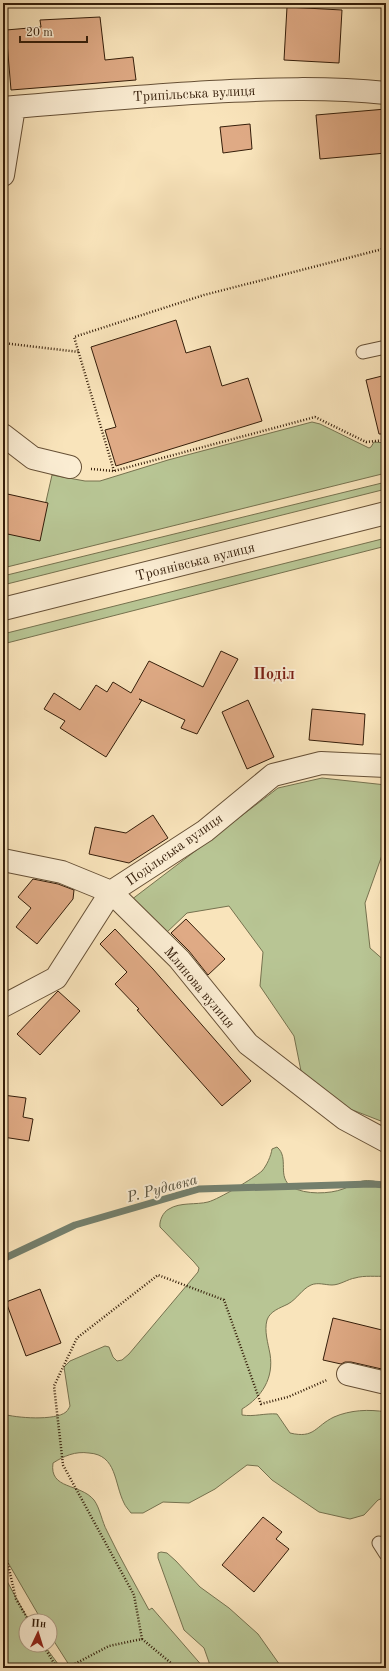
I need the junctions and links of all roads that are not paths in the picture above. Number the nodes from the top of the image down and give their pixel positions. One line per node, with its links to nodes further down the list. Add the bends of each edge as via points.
1 (386, 93): 2 (street, Трипільська вулиця, via 346,89 264,89 141,96)
2 (8, 108): 3 (street)
3 (3, 175)
4 (386, 347): 5 (lane)
5 (363, 352)
6 (3, 436): 7 (street, via 33,458)
7 (70, 467)
8 (386, 513): 9 (street, Троянівська вулиця)
9 (3, 609)
10 (386, 766): 12 (street, Подільська вулиця, via 321,763 273,775 205,831)
11 (3, 860): 12 (street, Млинова вулиця, via 62,872)
12 (111, 892): 13 (street, Подільська вулиця, via 56,978); 14 (street, Млинова вулиця, via 179,959 248,1044 344,1119)
13 (3, 1006)
14 (386, 1141)
15 (348, 1374): 16 (street)
16 (386, 1383)
17 (379, 1543): 18 (lane)
18 (386, 1554)

